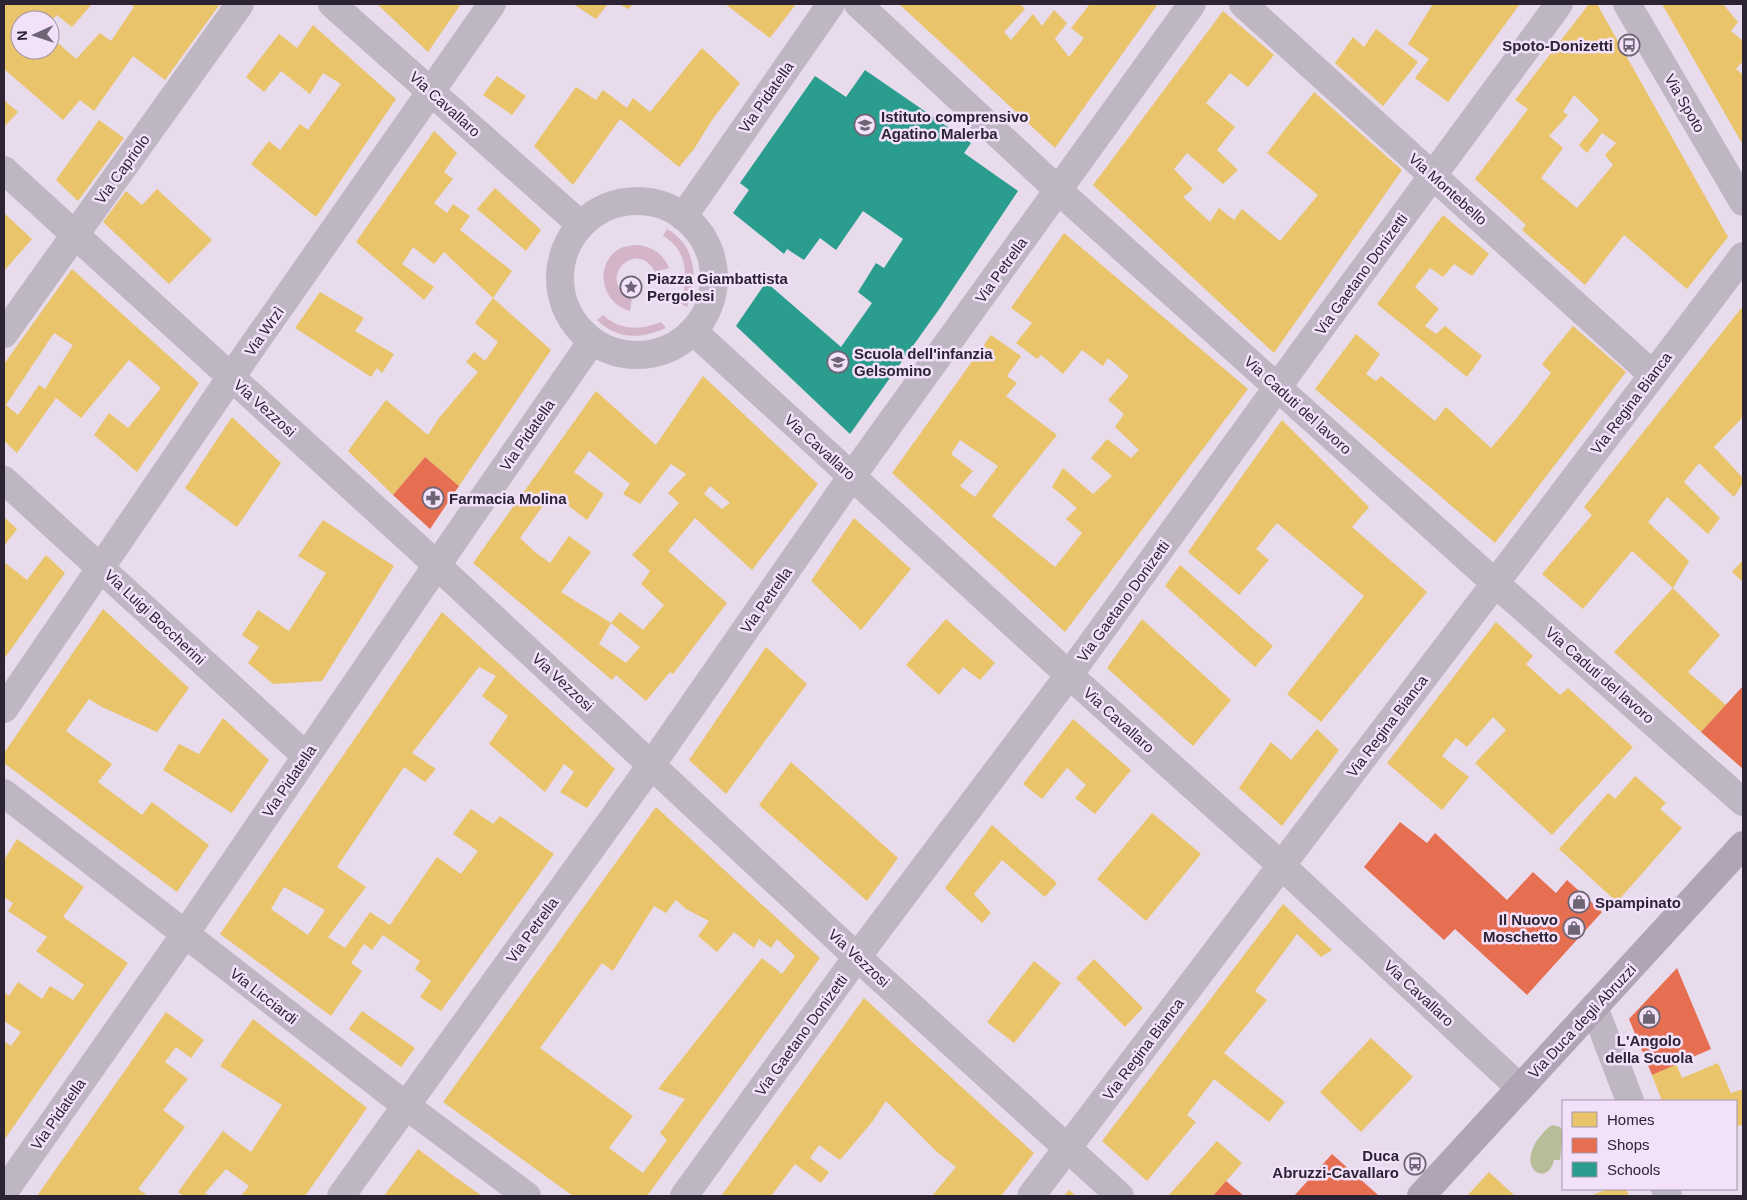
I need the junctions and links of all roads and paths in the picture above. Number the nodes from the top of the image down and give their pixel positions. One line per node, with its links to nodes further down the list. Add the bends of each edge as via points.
1 (240, 4): 17 (street, Via Capriolo)
2 (332, 4): 10 (street, Via Cavallaro)
3 (492, 4): 10 (street, Via Wrzì)
4 (832, 4): 15 (street, Via Pidatella)
5 (858, 4): 13 (street, Via Caduti del lavoro)
6 (1192, 4): 13 (street, Via Petrella)
7 (1243, 4): 12 (street, Via Montebello)
8 (1559, 4): 12 (street, Via Gaetano Donizetti)
9 (1627, 4): 14 (street, Via Spoto)
10 (431, 91): 16 (street, Via Cavallaro); 23 (street, Via Wrzì)
11 (4, 170): 17 (street, Via Vezzosi)
12 (1433, 176): 22 (street, Via Montebello); 24 (street, Via Gaetano Donizetti)
13 (1059, 191): 24 (street, Via Caduti del lavoro); 25 (street, Via Petrella)
14 (1743, 202)
15 (683, 216): 16 (street, via 664,206 642,201 619,203 598,211); 19 (street, via 706,246 712,263 711,299)
16 (581, 225): 21 (street, via 569,240 562,257 560,276 568,312)
17 (75, 234): 20 (street, Via Capriolo); 23 (street, Via Vezzosi)
18 (1743, 256): 22 (street, Via Regina Bianca)
19 (693, 331): 21 (street, via 675,345 655,354 632,356 611,351); 25 (street, Via Cavallaro)
20 (4, 334)
21 (592, 341): 27 (street, Via Pidatella)
22 (1653, 375): 29 (street, Via Regina Bianca)
23 (231, 377): 27 (street, Via Vezzosi); 28 (street, Via Wrzì)
24 (1278, 386): 29 (street, Via Caduti del lavoro); 30 (street, Via Gaetano Donizetti)
25 (852, 476): 30 (street, Via Cavallaro); 33 (street, Via Petrella)
26 (4, 480): 28 (street, Via Luigi Boccherini)
27 (437, 565): 32 (street, Via Pidatella); 33 (street, Via Vezzosi)
28 (101, 568): 31 (street, Via Wrzì); 32 (street, Via Luigi Boccherini)
29 (1495, 583): 35 (street, Via Caduti del lavoro); 37 (street, Via Regina Bianca)
30 (1069, 675): 37 (street, Via Cavallaro); 39 (street, Via Gaetano Donizetti)
31 (4, 709)
32 (306, 756): 38 (street, Via Pidatella)
33 (652, 764): 39 (street, Via Vezzosi); 43 (street, Via Petrella)
34 (4, 793): 38 (street, Via Licciardi)
35 (1743, 802)
36 (1743, 845): 40 (main road, Via Duca degli Abruzzi)
37 (1282, 866): 41 (street, Via Cavallaro); 44 (street, Via Regina Bianca)
38 (184, 934): 43 (street, Via Licciardi); 45 (street, Via Pidatella)
39 (857, 957): 44 (street, Via Vezzosi); 48 (street, Via Gaetano Donizetti)
40 (1594, 1007): 41 (main road, Via Duca degli Abruzzi); 42 (street)
41 (1520, 1088): 51 (main road, Via Duca degli Abruzzi)
42 (1630, 1100)
43 (405, 1105): 46 (street, Via Petrella); 47 (street, Via Licciardi)
44 (1068, 1147): 49 (street, Via Regina Bianca); 50 (street, Via Vezzosi)
45 (4, 1192)
46 (341, 1196)
47 (527, 1196)
48 (684, 1196)
49 (1031, 1196)
50 (1120, 1196)
51 (1421, 1196)

